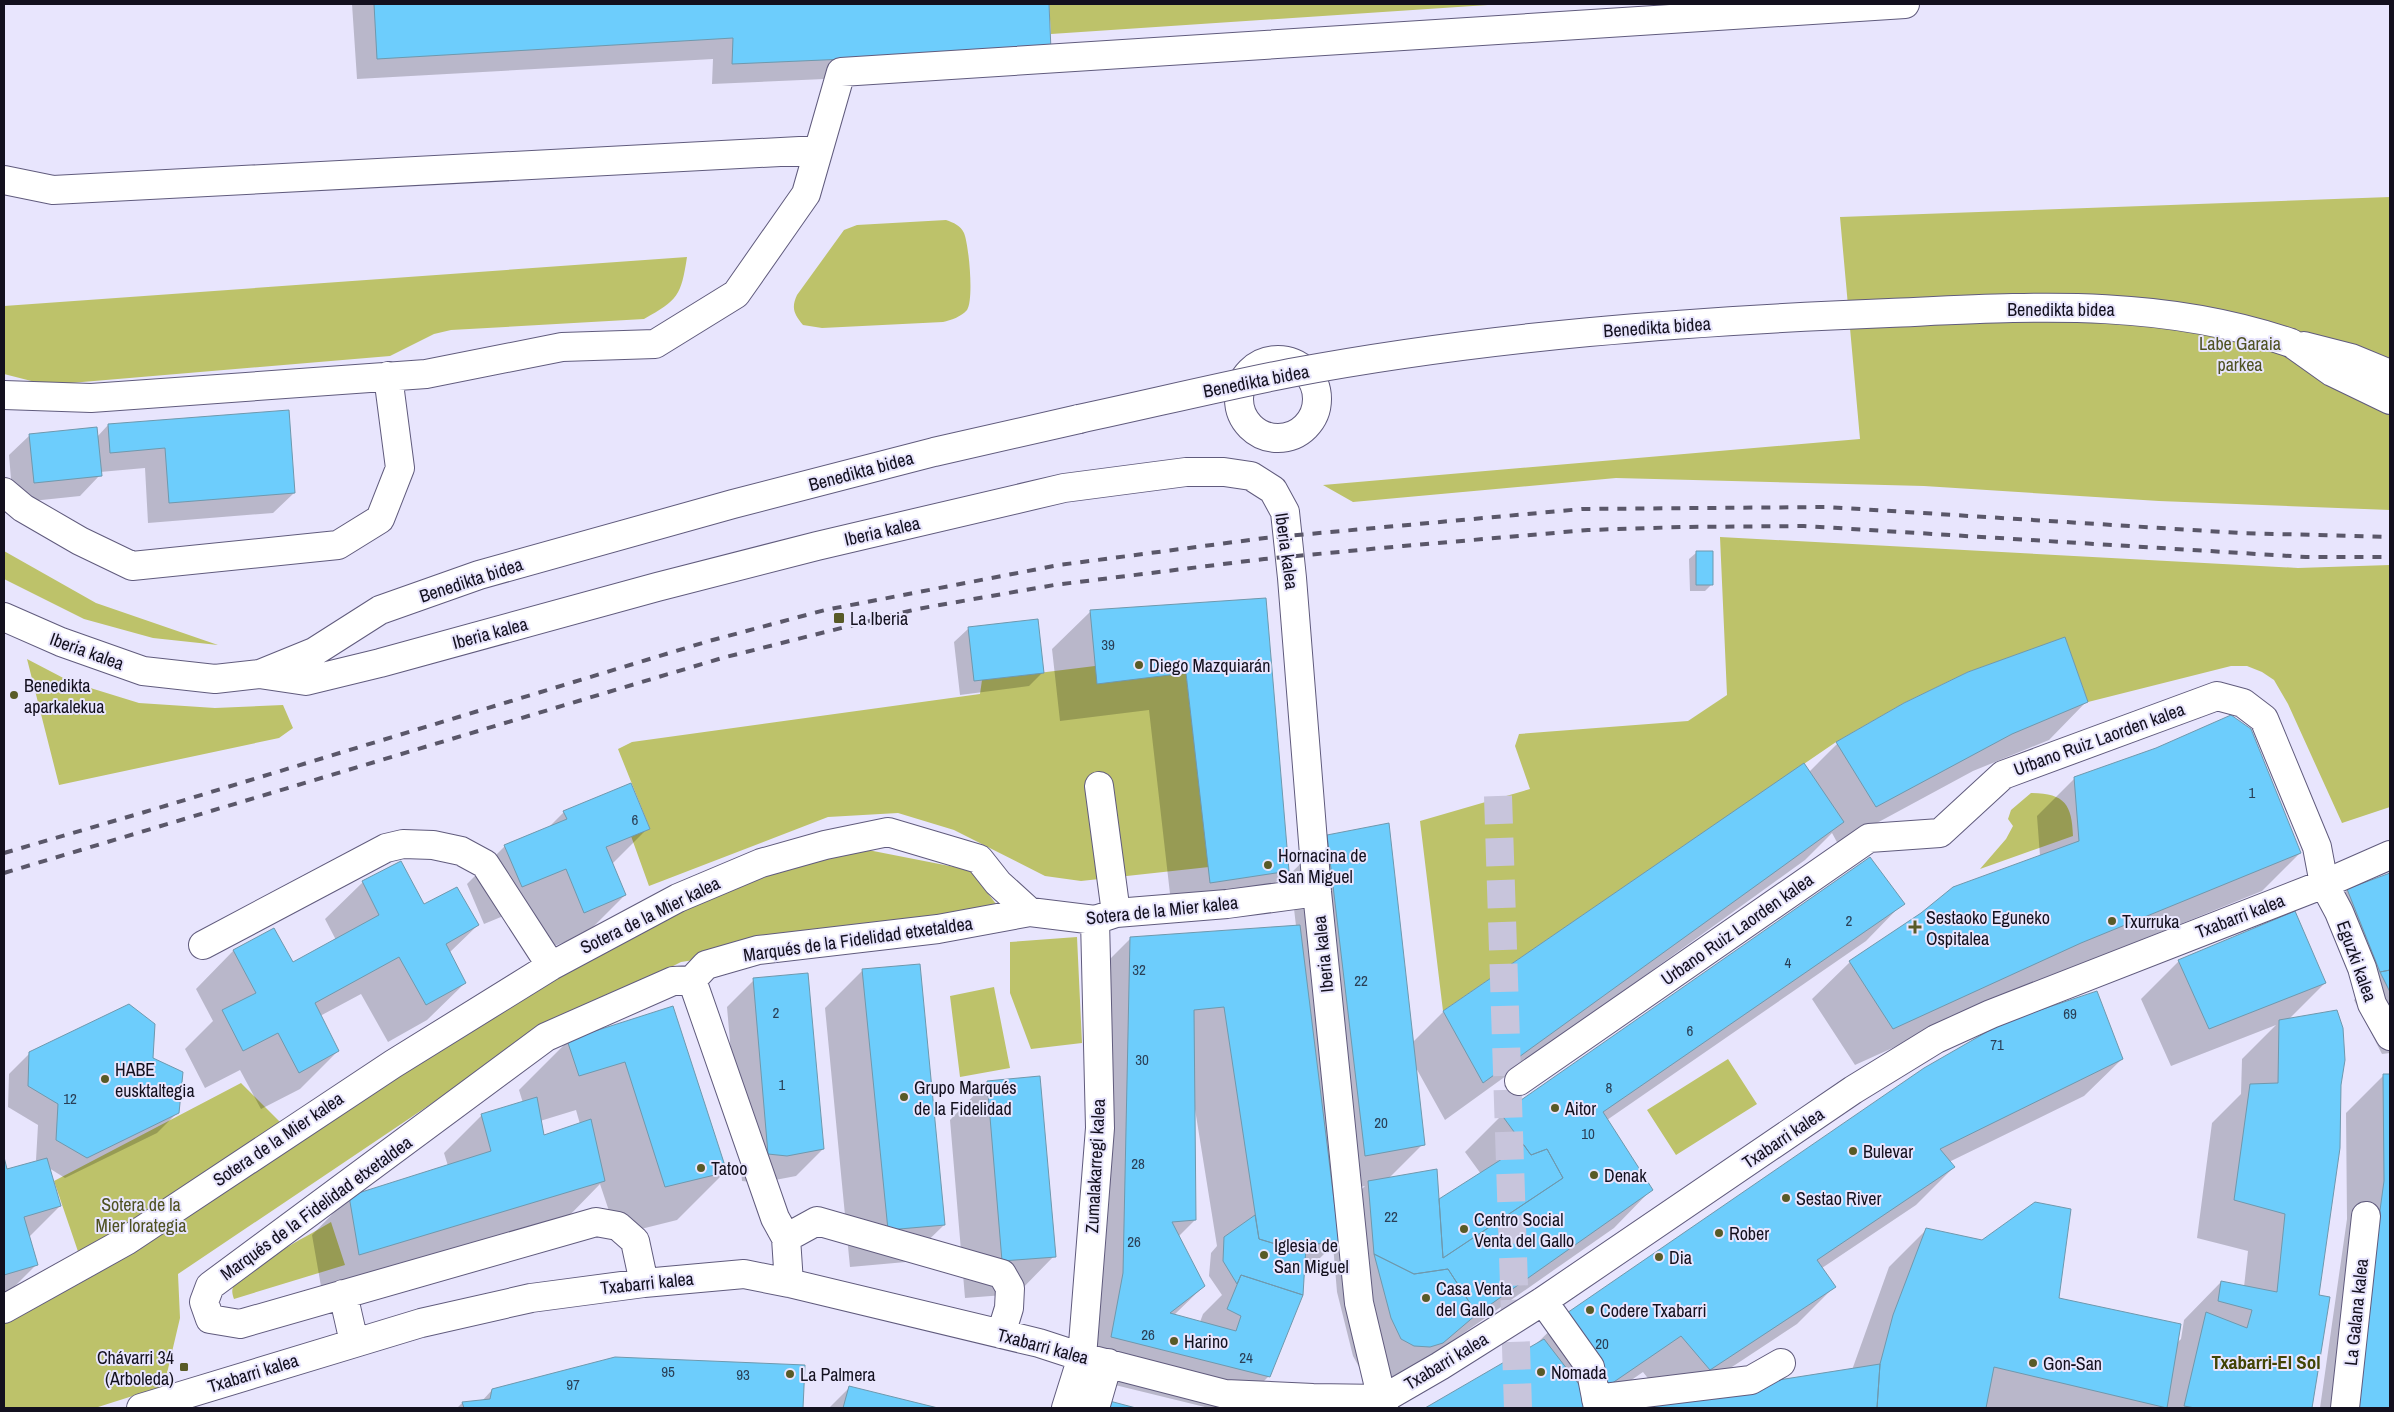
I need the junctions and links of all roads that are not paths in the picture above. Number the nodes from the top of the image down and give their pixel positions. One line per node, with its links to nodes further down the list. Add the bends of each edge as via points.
1 (1905, 4): 2 (street, via 840,72)
2 (818, 150): 3 (street, via 52,190); 6 (street, via 806,194 736,294 655,344 562,348 426,374)
3 (4, 180)
4 (2291, 343): 5 (street, Benedikta bidea, via 2350,358); 8 (street, via 2332,372); 13 (street, Benedikta bidea, bridge, via 2230,325 2173,315 2110,308 2052,307 1789,317 1548,336 1465,346 1290,373 934,452 732,504 479,575 380,610)
5 (2390, 374)
6 (388, 376): 7 (street, via 91,398); 11 (street, via 400,468 380,520 338,545 132,566 80,541 23,508)
7 (4, 395)
8 (2390, 400)
9 (1260, 434): 10 (street, via 1253,449)
10 (1251, 476): 14 (street, Iberia kalea, via 1186,472 1064,488 817,546); 19 (street, Iberia kalea, via 1273,490 1285,512)
11 (4, 492)
12 (4, 617): 15 (street, Iberia kalea, via 61,642 143,671 215,679)
13 (337, 638): 14 (street, Iberia kalea, via 340,652 359,661); 15 (street, Benedikta bidea, via 314,652)
14 (380, 663): 15 (street, Iberia kalea, via 306,681)
15 (259, 674)
16 (1099, 786): 21 (street, Zumalakarregi kalea)
17 (2390, 855): 18 (street, Txabarri kalea)
18 (2324, 884): 25 (street, Eguzki kalea, via 2362,968 2372,1004); 26 (street, Urbano Ruiz Laorden kalea, via 2317,847 2264,719 2243,703 2217,696 2003,775 1940,833 1869,838); 32 (street, Txabarri kalea, via 2112,965 1936,1040 1853,1090)
19 (1317, 892): 21 (street, Sotera de la Mier kalea); 39 (street, Iberia kalea, via 1359,1303)
20 (1030, 912): 21 (street, Sotera de la Mier kalea); 23 (street, Sotera de la Mier kalea, via 998,883 979,859 888,832 761,863 678,898); 24 (street, Marqués de la Fidelidad etxetaldea, via 938,928 758,950 706,965)
21 (1106, 917): 36 (street, Zumalakarregi kalea, via 1100,1128)
22 (203, 945): 23 (street, via 386,848 403,844 433,845 461,851 485,864)
23 (551, 966): 33 (street, Sotera de la Mier kalea, via 392,1064 126,1241)
24 (692, 980): 28 (street, via 775,1218); 31 (street, Marqués de la Fidelidad etxetaldea, via 673,981 546,1037 210,1286 204,1302 210,1319 240,1324)
25 (2390, 1036)
26 (1519, 1081)
27 (2366, 1216): 44 (street, La Galana kalea)
28 (786, 1238): 30 (street); 34 (street, via 818,1221 1002,1274 1010,1288 1009,1308)
29 (644, 1283): 30 (street, Txabarri kalea, via 744,1274); 31 (street, Marqués de la Fidelidad etxetaldea, via 634,1241 618,1226 596,1222); 35 (street, Txabarri kalea, via 531,1298)
30 (789, 1283): 34 (street, Txabarri kalea)
31 (343, 1294): 35 (street)
32 (1543, 1300): 39 (street, Txabarri kalea); 40 (street, via 1590,1367)
33 (4, 1309)
34 (1001, 1334): 36 (street, Txabarri kalea)
35 (354, 1342): 41 (street, Txabarri kalea)
36 (1082, 1357): 37 (street, Txabarri kalea); 42 (street, Zumalakarregi kalea)
37 (1108, 1363): 39 (street, Txabarri kalea, via 1225,1394); 43 (street)
38 (1781, 1363): 40 (street, via 1751,1380)
39 (1384, 1403)
40 (1597, 1404)
41 (141, 1408)
42 (1066, 1408)
43 (1095, 1408)
44 (2345, 1408)

